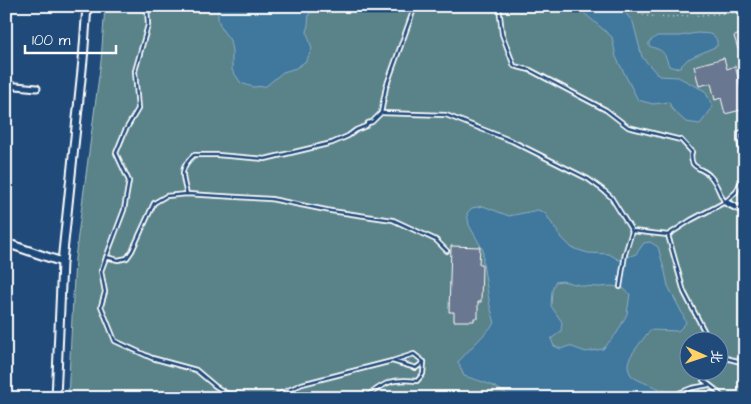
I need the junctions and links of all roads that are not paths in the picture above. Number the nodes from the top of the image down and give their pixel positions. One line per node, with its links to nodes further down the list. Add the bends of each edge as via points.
1 (87, 6): 19 (street)
2 (147, 6): 18 (lane, via 148,25 135,71 138,109 116,153 129,181 124,210)
3 (415, 6): 7 (lane)
4 (500, 6): 12 (lane, via 502,34 514,66 530,70 606,110 628,127 681,140 692,152 693,163 710,175)
5 (6, 85): 6 (street)
6 (37, 88)
7 (380, 113): 11 (lane, via 366,126 332,143 265,159 194,155 185,162 182,177); 14 (lane, via 446,114 512,141 588,179 603,190)
8 (745, 131): 9 (lane, via 738,133)
9 (745, 164)
10 (745, 173): 12 (lane, via 736,192)
11 (187, 194): 17 (lane, via 271,199 393,220 436,240); 18 (lane, via 166,196 154,204 127,258)
12 (725, 202): 13 (street); 15 (lane)
13 (745, 210)
14 (632, 231): 15 (lane); 20 (lane)
15 (668, 235): 21 (lane, via 684,292)
16 (6, 243): 19 (street)
17 (447, 251)
18 (106, 258): 31 (lane, via 100,271 105,292 101,306 115,341 152,358 196,370 215,386)
19 (62, 262): 28 (street)
20 (620, 287)
21 (705, 332)
22 (728, 359): 25 (lane)
23 (392, 361): 24 (lane, via 416,368); 24 (lane, via 414,354); 32 (lane, via 302,384)
24 (424, 362): 33 (lane, via 423,374 417,381 387,382)
25 (745, 363)
26 (705, 382): 27 (lane)
27 (709, 385): 34 (lane, via 679,393); 35 (lane)
28 (56, 398)
29 (150, 398): 30 (lane)
30 (158, 398)
31 (242, 398)
32 (271, 398)
33 (364, 398)
34 (678, 398)
35 (723, 398)

